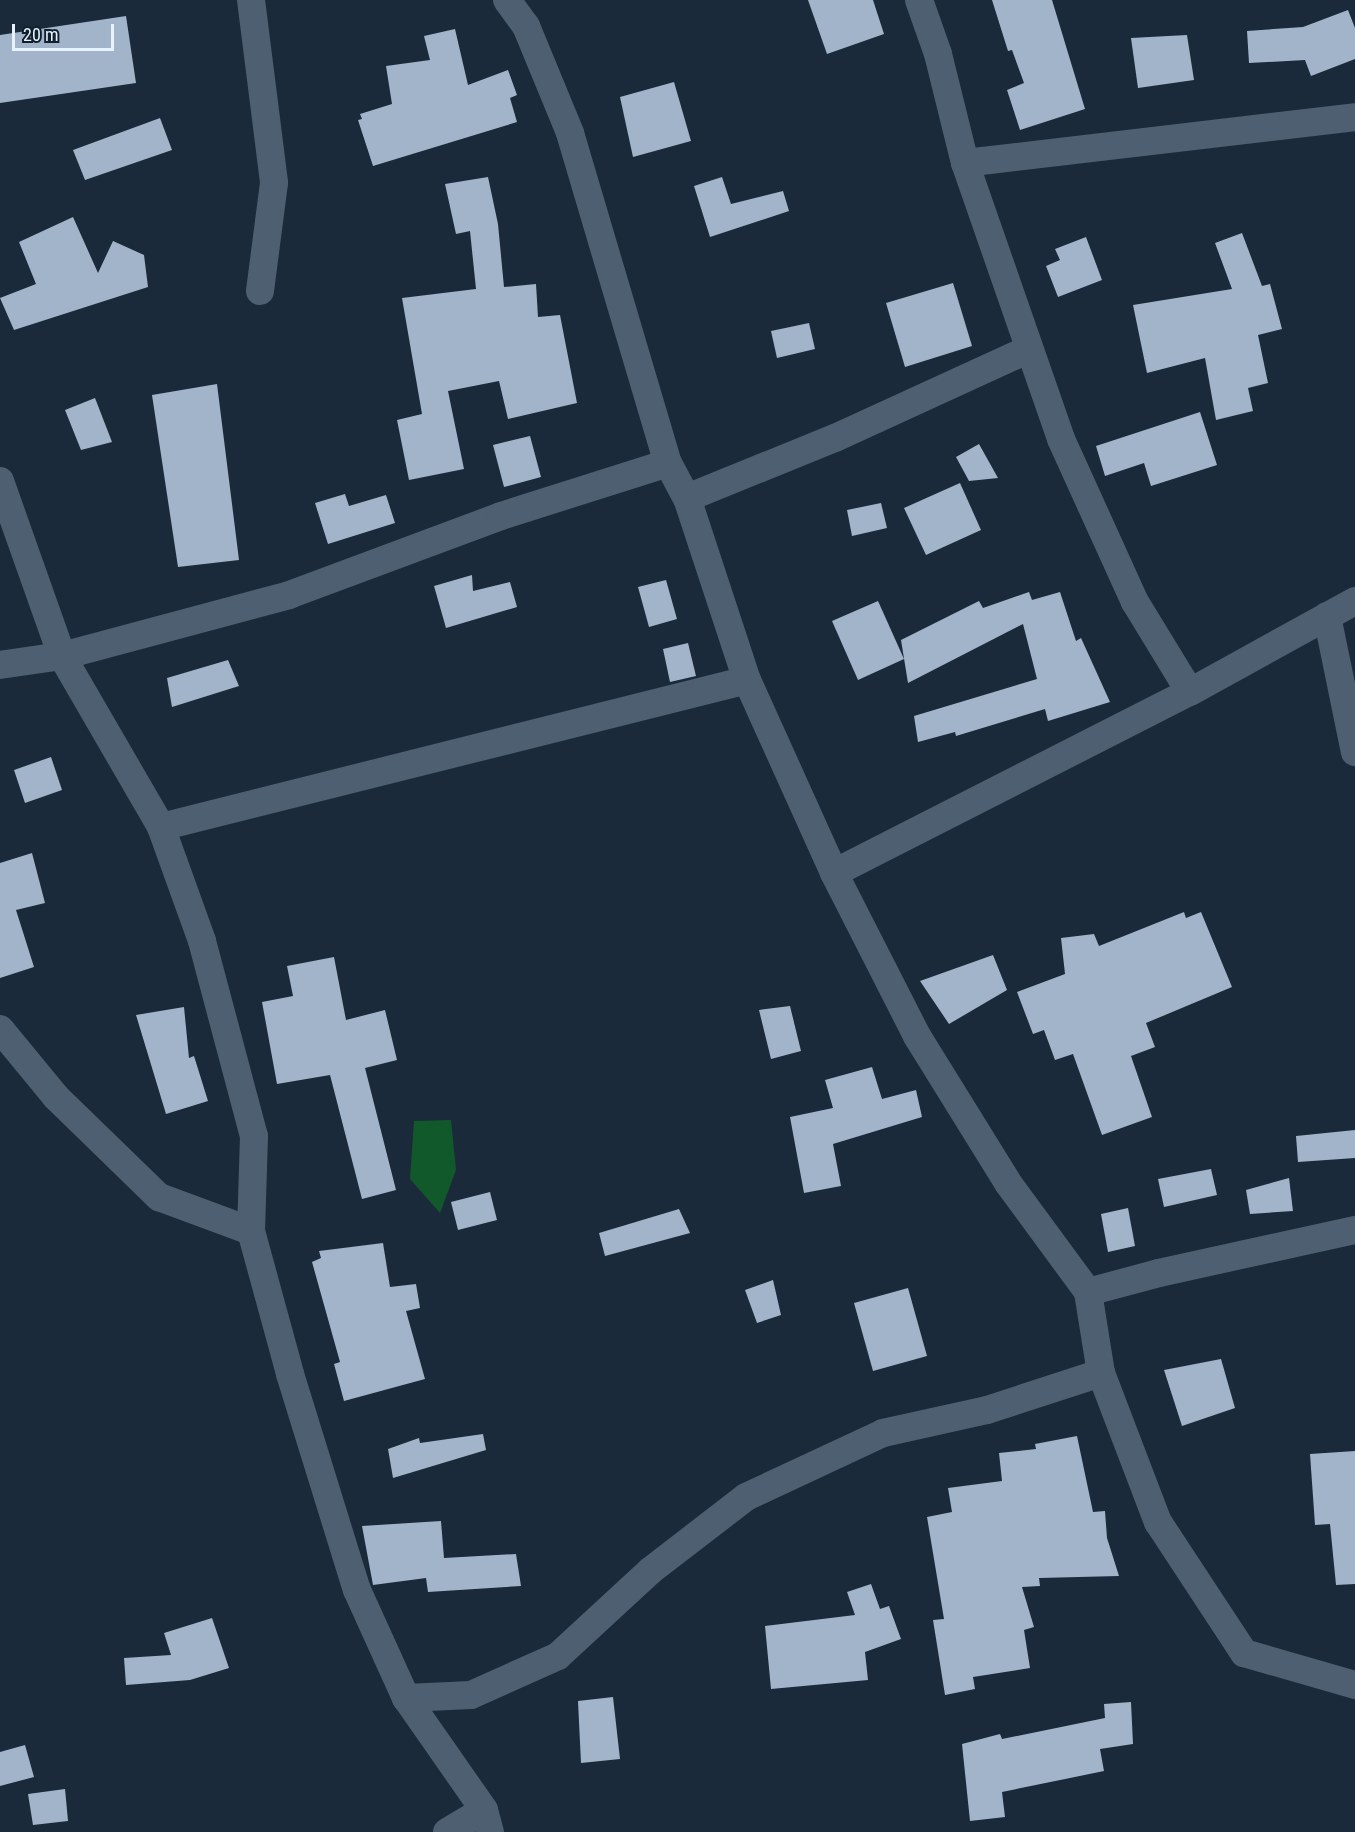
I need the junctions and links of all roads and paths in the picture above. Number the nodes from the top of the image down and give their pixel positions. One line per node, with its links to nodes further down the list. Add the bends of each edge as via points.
1 (251, 0): 6 (street, via 274,183)
2 (507, 0): 8 (street, via 525,26 570,133)
3 (919, 0): 5 (street, via 938,54)
4 (1355, 117): 5 (street)
5 (965, 163): 7 (street)
6 (260, 291)
7 (1027, 350): 10 (street, via 835,438); 16 (street, via 1061,440 1135,602)
8 (668, 463): 10 (street); 13 (street, via 501,516 290,596)
9 (0, 481): 13 (street)
10 (687, 498): 15 (street)
11 (1355, 601): 12 (street)
12 (1327, 616): 16 (street); 17 (street)
13 (62, 657): 14 (street); 18 (street)
14 (0, 665)
15 (747, 680): 18 (street); 19 (street)
16 (1190, 692): 19 (street)
17 (1355, 752)
18 (161, 827): 22 (street, via 202,941 254,1136)
19 (834, 873): 23 (street, via 917,1036 1008,1183)
20 (0, 1029): 22 (street, via 56,1096 159,1197)
21 (1355, 1230): 23 (street, via 1159,1272)
22 (251, 1231): 26 (street, via 290,1374 357,1590)
23 (1088, 1293): 24 (street)
24 (1101, 1373): 25 (street, via 1158,1522 1244,1653); 26 (street, via 987,1410 883,1433 746,1497 650,1571 558,1656 471,1695)
25 (1355, 1685)
26 (406, 1698): 27 (street)
27 (487, 1821): 28 (street)
28 (447, 1832)

